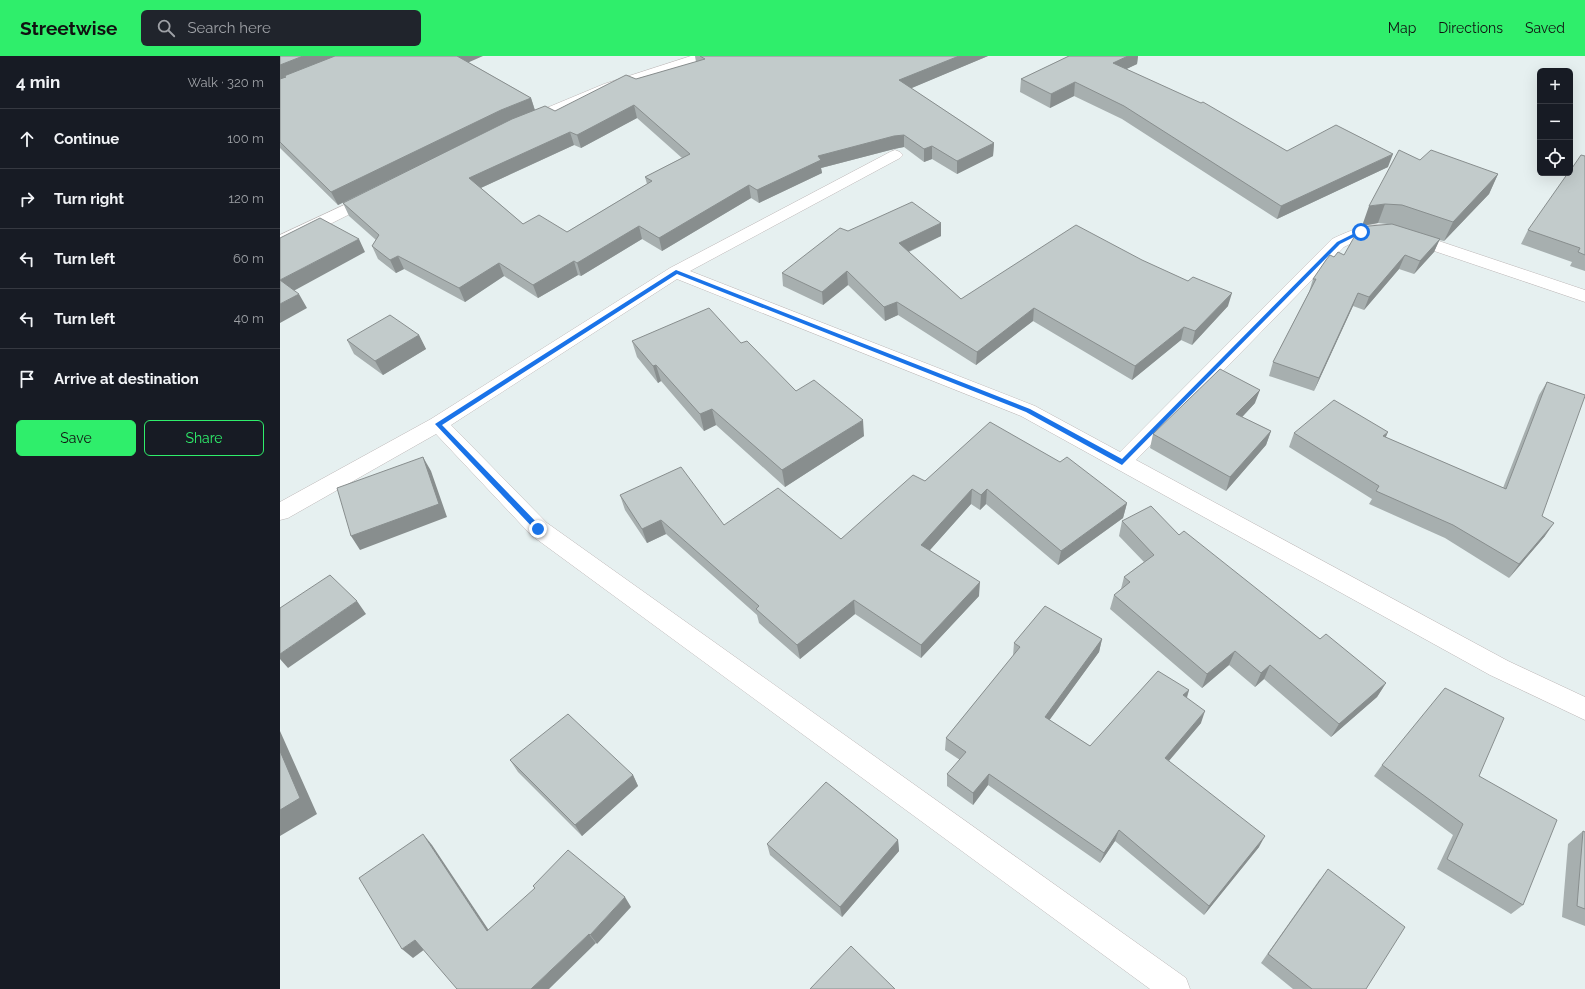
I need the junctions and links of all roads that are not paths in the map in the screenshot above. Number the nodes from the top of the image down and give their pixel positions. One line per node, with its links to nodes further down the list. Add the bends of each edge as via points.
1 (705, 56): 2 (street, via 609,87)
2 (511, 128)
3 (895, 155): 6 (street)
4 (385, 190): 5 (street)
5 (280, 242)
6 (676, 272): 8 (street); 9 (street, via 1028,411)
7 (1585, 296): 9 (street, via 1388,230 1361,232 1338,243)
8 (438, 424): 10 (street); 12 (street, via 538,529)
9 (1122, 462): 11 (street, via 1499,668)
10 (280, 512)
11 (1585, 709)
12 (1175, 989)

